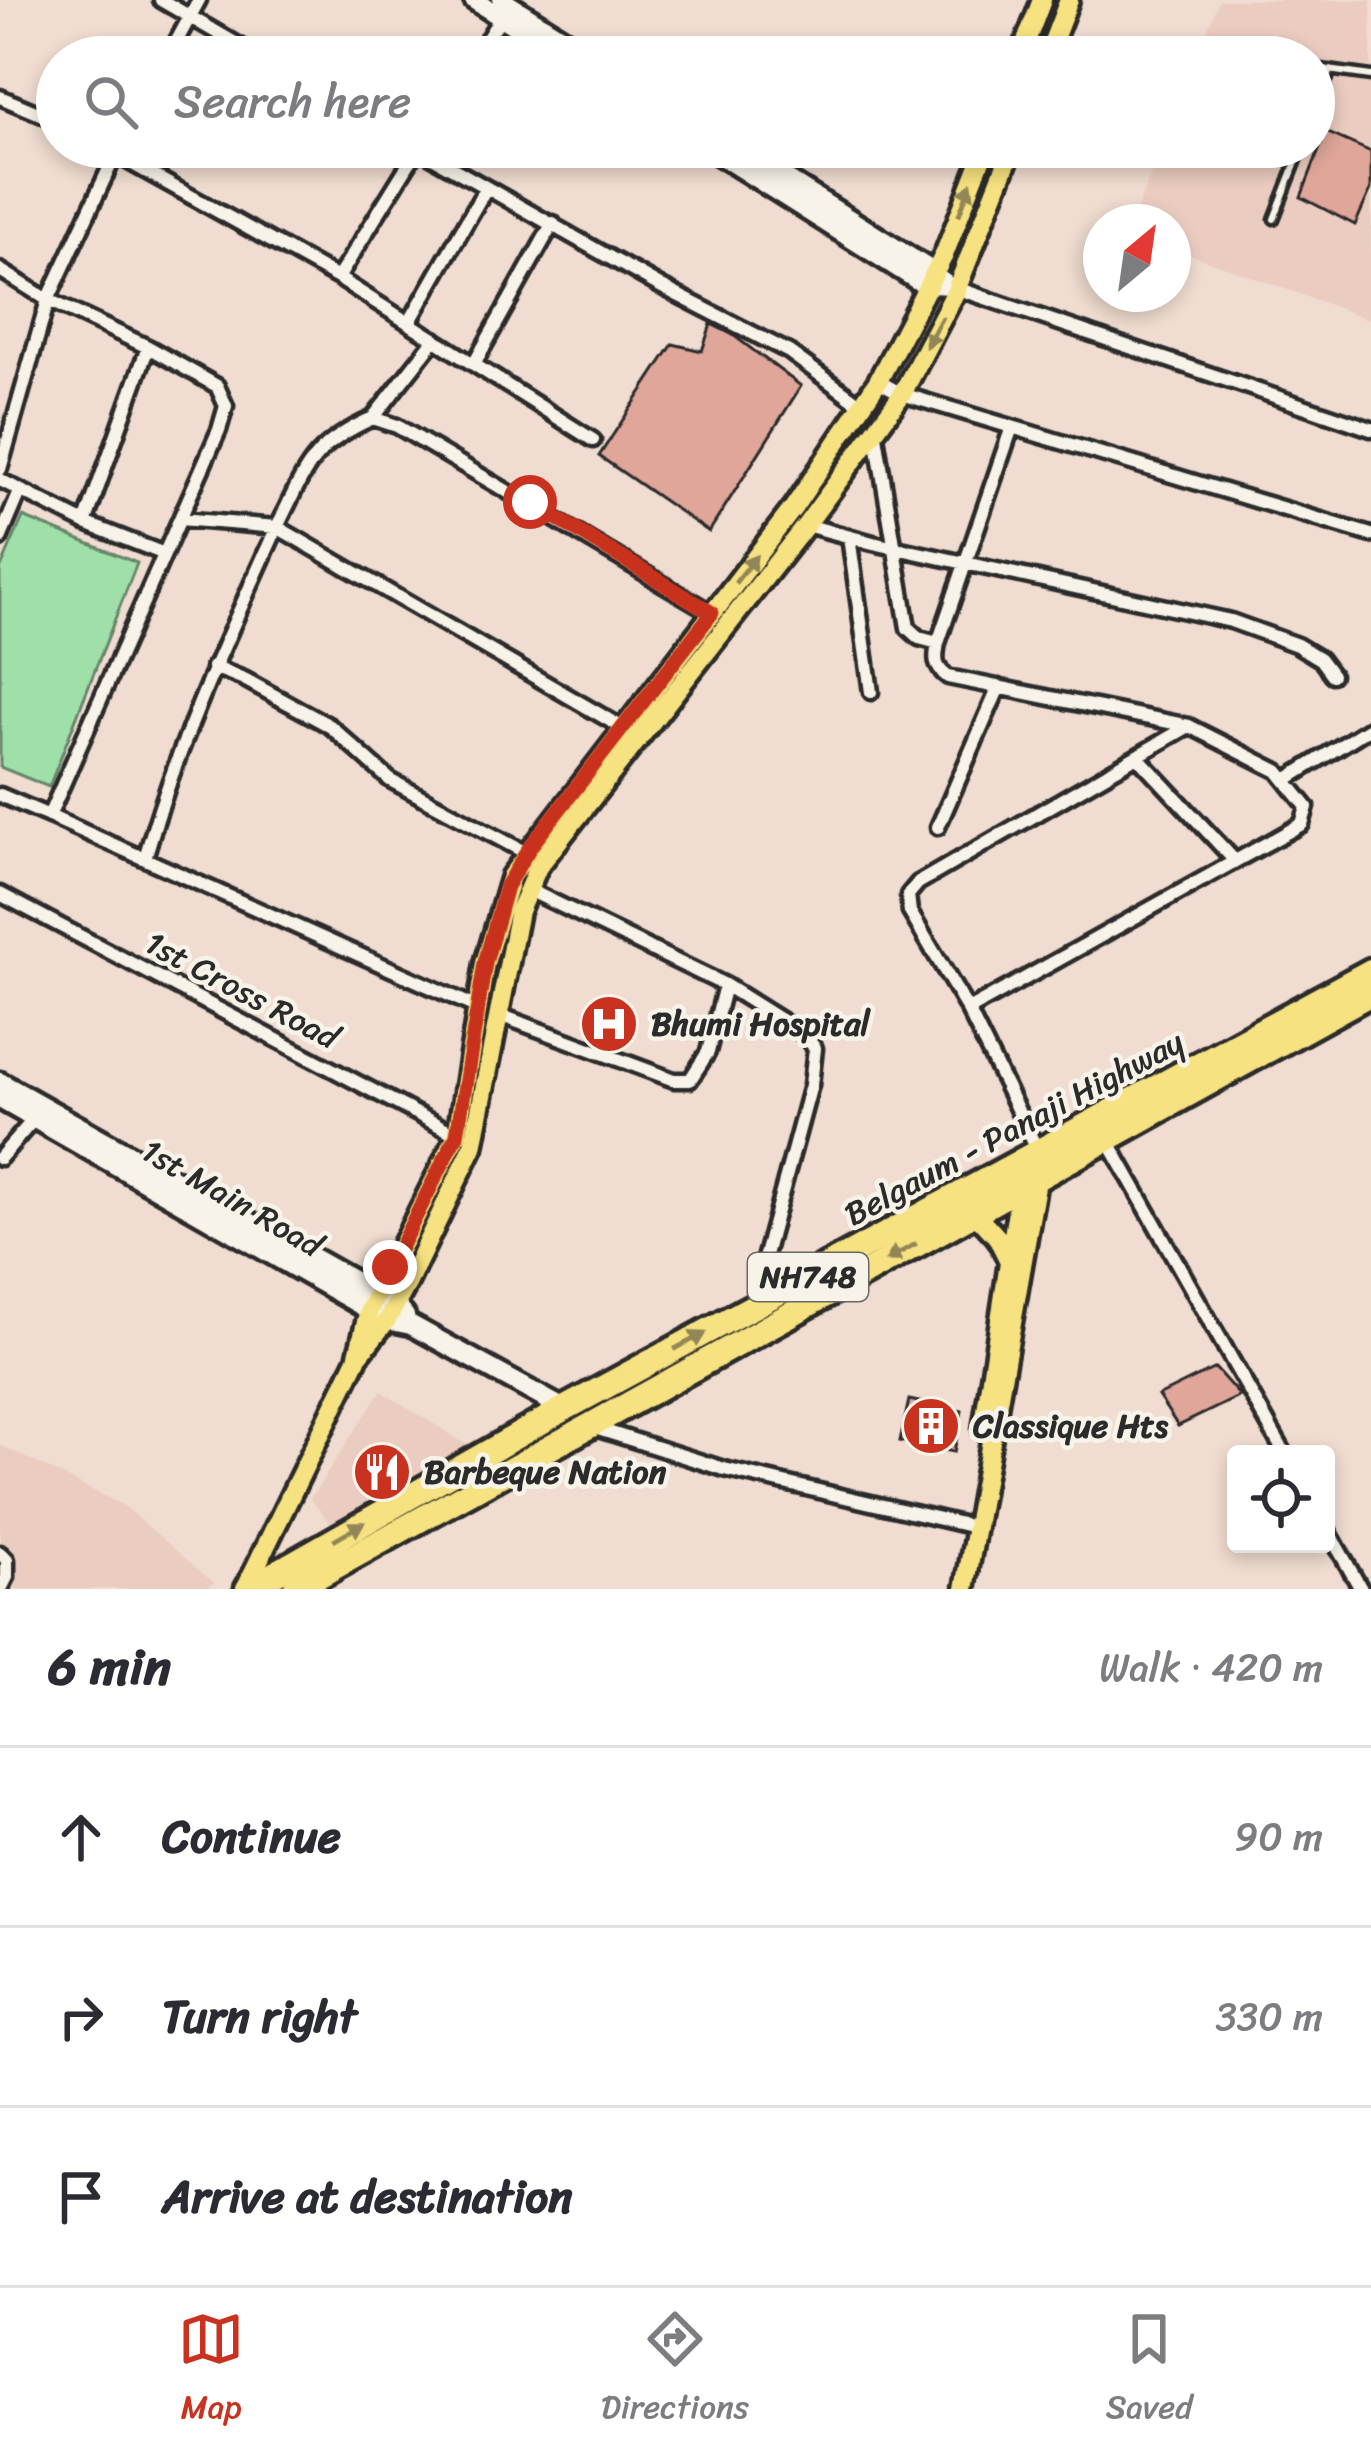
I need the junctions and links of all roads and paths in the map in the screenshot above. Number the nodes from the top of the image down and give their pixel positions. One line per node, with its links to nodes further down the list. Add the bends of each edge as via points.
1 (161, 0): 7 (street)
2 (199, 0): 7 (street)
3 (474, 0): 6 (street)
4 (1042, 0): 13 (main road)
5 (1069, 0): 14 (main road)
6 (501, 9): 10 (street); 11 (street); 12 (street)
7 (190, 17): 8 (street); 9 (street)
8 (180, 36)
9 (223, 36)
10 (487, 36)
11 (536, 36)
12 (552, 36)
13 (1028, 36)
14 (1055, 36)
15 (1335, 71): 16 (lane)
16 (1371, 76)
17 (0, 97): 18 (street)
18 (36, 112)
19 (104, 168): 35 (street)
20 (144, 168): 32 (street)
21 (404, 168): 32 (street)
22 (452, 168): 28 (street)
23 (742, 168): 33 (street)
24 (766, 168): 33 (street)
25 (977, 168): 33 (main road, one-way to 25)
26 (1005, 168): 34 (main road)
27 (1294, 168): 29 (lane)
28 (486, 188): 30 (street); 36 (street)
29 (1274, 219)
30 (553, 223): 39 (street); 42 (street, via 789,352)
31 (0, 270): 35 (street)
32 (338, 278): 36 (street)
33 (931, 280): 34 (street); 40 (main road)
34 (956, 288): 41 (main road, one-way to 41); 46 (street)
35 (48, 299): 38 (street); 48 (street)
36 (409, 323): 37 (street)
37 (435, 339): 39 (street); 43 (street)
38 (148, 347): 51 (street, via 224,397 219,430); 52 (street)
39 (474, 364): 47 (street)
40 (878, 381): 41 (street); 42 (main road)
41 (902, 394): 44 (street); 45 (main road)
42 (860, 404): 61 (main road, one-way to 42)
43 (373, 418): 54 (street, via 310,461); 61 (street)
44 (1012, 428): 55 (street); 60 (street)
45 (875, 430): 53 (main road); 58 (street)
46 (1371, 430)
47 (593, 440)
48 (0, 469)
49 (0, 480): 50 (street)
50 (20, 492): 52 (street); 57 (street)
51 (180, 519): 54 (street); 59 (street)
52 (85, 523): 59 (street)
53 (806, 525): 56 (street); 75 (main road)
54 (277, 527): 63 (street); 69 (street)
55 (1371, 535)
56 (849, 537): 58 (street); 66 (street)
57 (0, 539)
58 (895, 548): 60 (street); 62 (street, via 908,628)
59 (162, 553): 73 (street)
60 (964, 562): 62 (street); 64 (street, via 1232,621 1297,645)
61 (712, 613): 69 (main road)
62 (938, 643): 65 (street, via 938,670)
63 (213, 667): 75 (street, via 330,726 390,781); 76 (street)
64 (1332, 675)
65 (999, 687): 67 (street); 74 (street)
66 (871, 692)
67 (1189, 726): 70 (street); 71 (street)
68 (1371, 727): 71 (street)
69 (623, 728): 75 (main road)
70 (1137, 756): 77 (street); 83 (street, via 908,895 910,912)
71 (1286, 780): 77 (street, via 1307,807 1302,824)
72 (0, 795): 73 (street)
73 (49, 816): 76 (street)
74 (938, 827)
75 (534, 857): 78 (main road); 84 (main road, via 502,896)
76 (145, 858): 84 (street)
77 (1235, 861): 83 (street)
78 (527, 889): 81 (street); 84 (main road)
79 (0, 894): 89 (street, 1st Cross Road)
80 (1371, 970): 88 (highway, Belgaum - Panaji Highway / NH748)
81 (724, 985): 84 (street, via 708,1052 690,1080); 95 (street, via 814,1048)
82 (1371, 993): 88 (highway, Belgaum - Panaji Highway / NH748)
83 (968, 1010): 91 (street)
84 (487, 1011): 89 (main road); 94 (main road, via 473,1147)
85 (0, 1082): 94 (street)
86 (0, 1099): 87 (street, 1st Main Road)
87 (34, 1119): 90 (street); 94 (street, 1st Main Road)
88 (1102, 1130): 91 (highway, Belgaum - Panaji Highway / NH748); 98 (street)
89 (457, 1135): 94 (main road)
90 (0, 1158)
91 (1030, 1169): 92 (highway, Belgaum - Panaji Highway / NH748); 93 (main road); 95 (highway, Belgaum - Panaji Highway / NH748); 106 (main road)
92 (974, 1212): 93 (main road); 97 (highway, Belgaum - Panaji Highway / NH748, one-way to 97)
93 (1010, 1263): 99 (main road)
94 (382, 1307): 96 (street); 103 (main road)
95 (751, 1308): 96 (highway, Belgaum - Panaji Highway / NH748, one-way to 95)
96 (564, 1409): 103 (highway, Belgaum - Panaji Highway / NH748, one-way to 96)
97 (585, 1425): 99 (street, via 724,1469); 104 (highway, Belgaum - Panaji Highway / NH748)
98 (1280, 1445)
99 (966, 1525): 105 (main road)
100 (1335, 1542): 107 (street)
101 (0, 1553): 102 (street, via 8,1576)
102 (2, 1589)
103 (246, 1589)
104 (295, 1589)
105 (953, 1589)
106 (965, 1589)
107 (1361, 1589)

